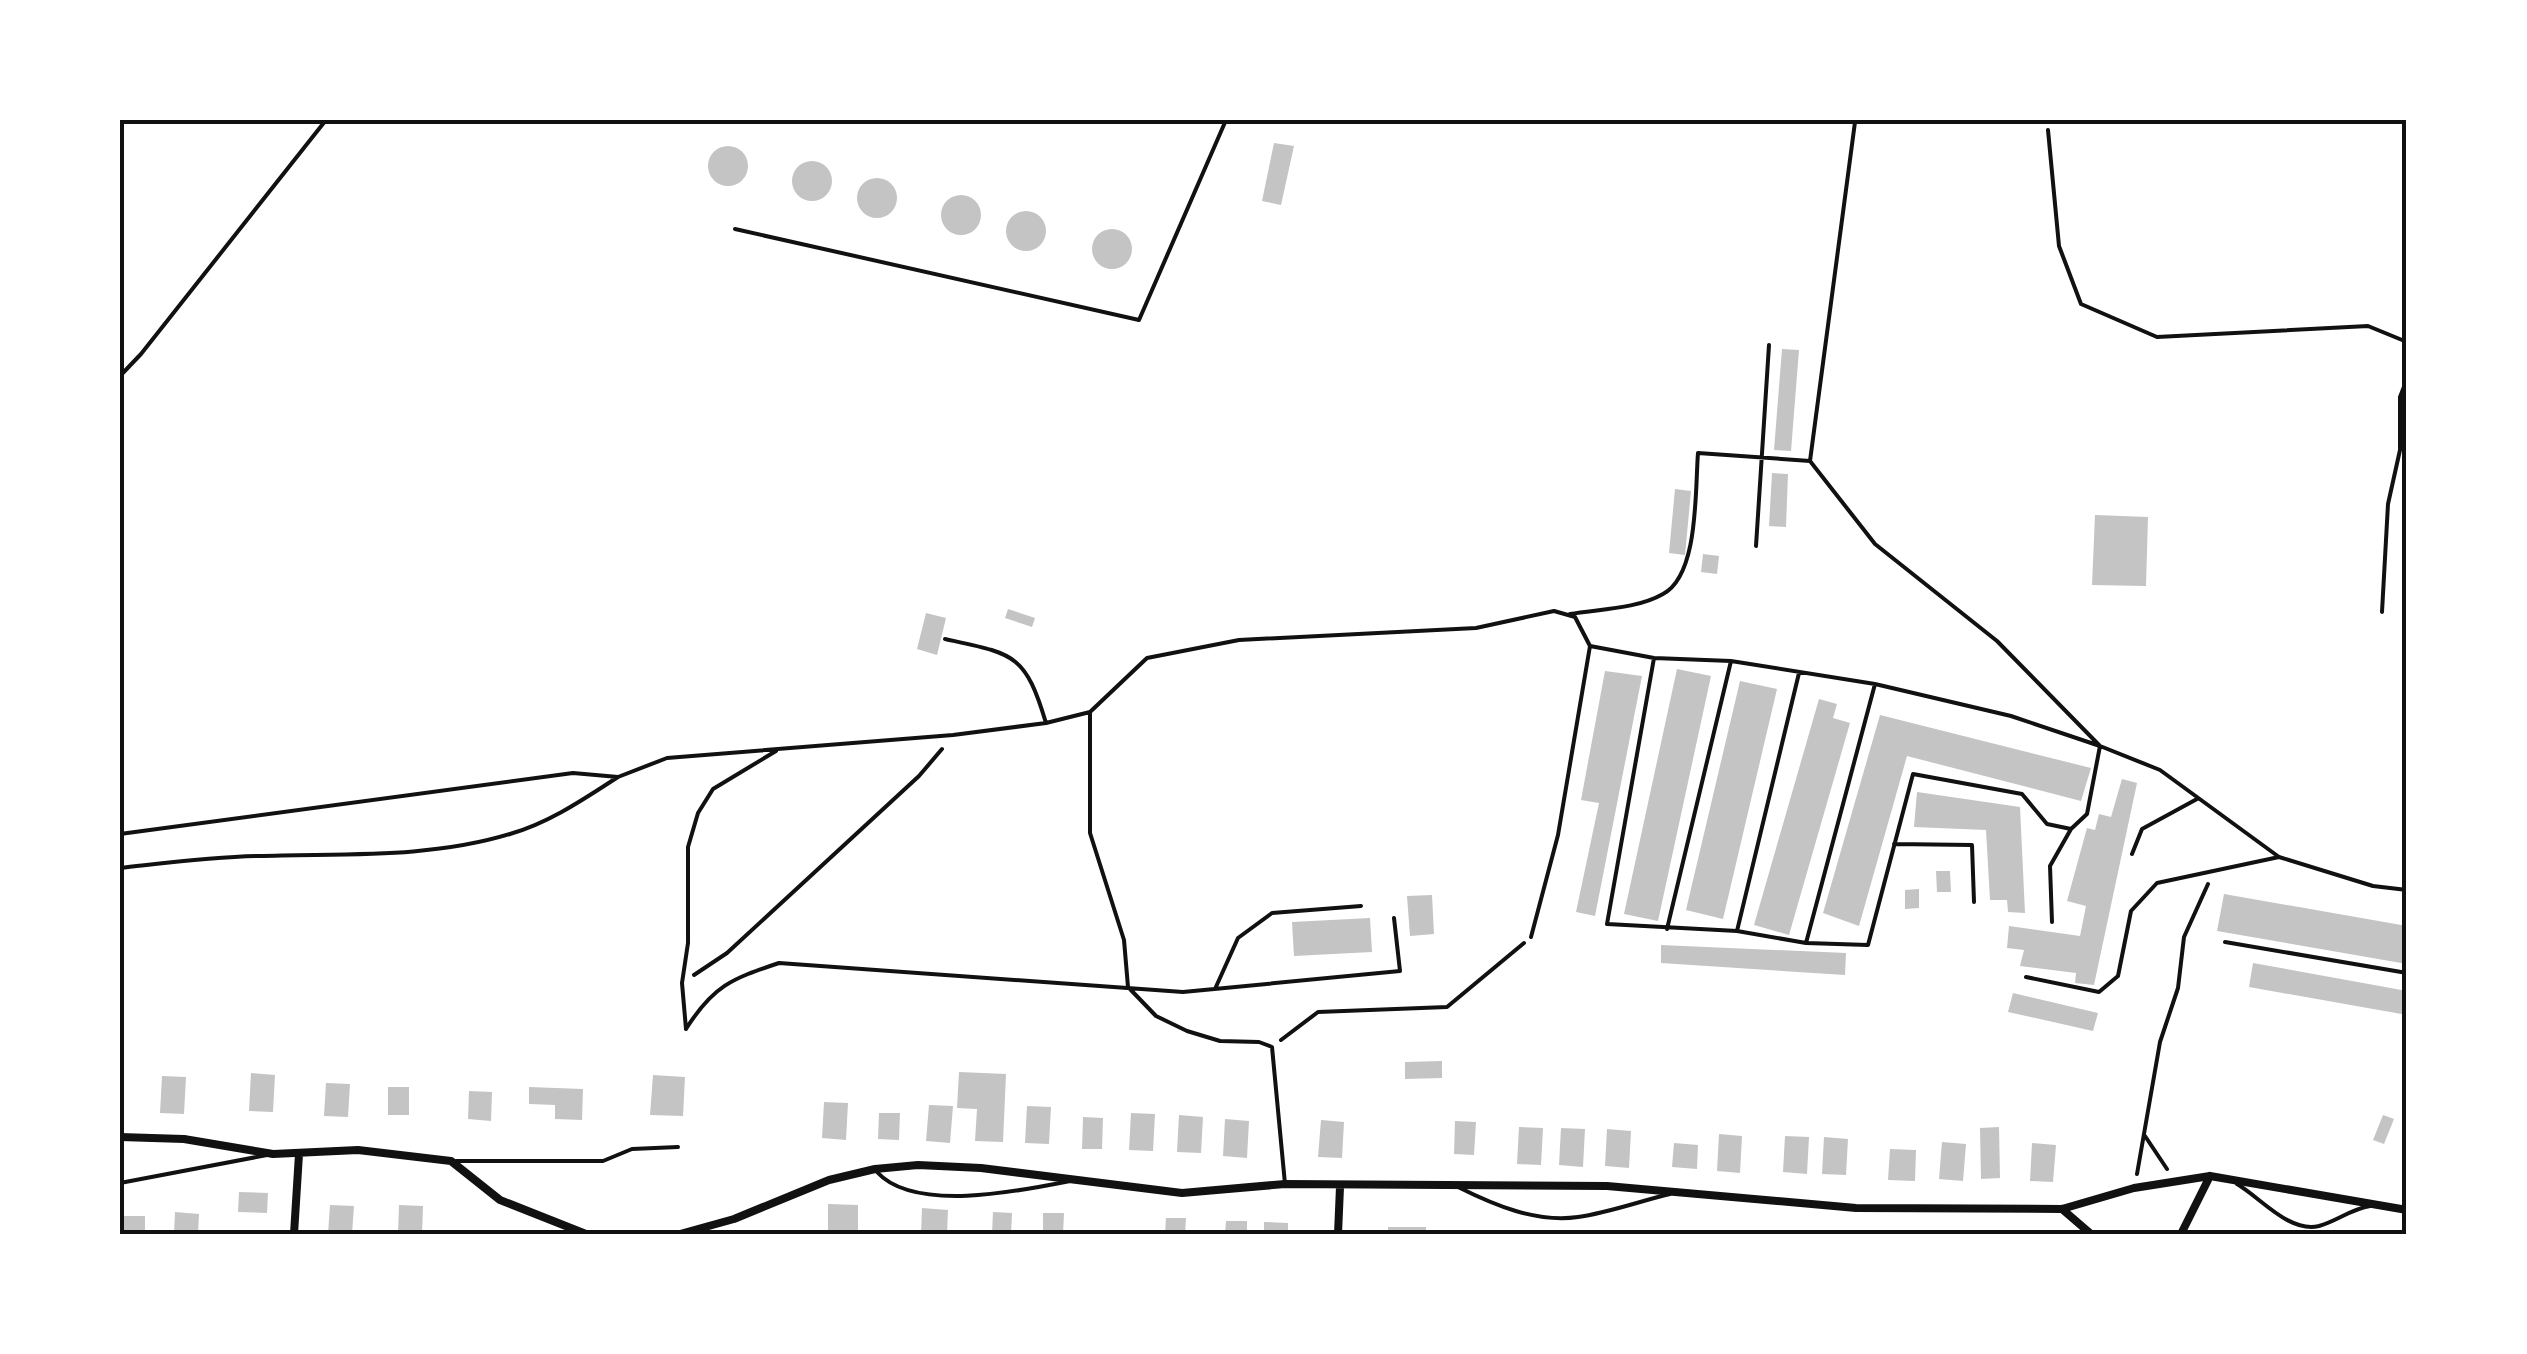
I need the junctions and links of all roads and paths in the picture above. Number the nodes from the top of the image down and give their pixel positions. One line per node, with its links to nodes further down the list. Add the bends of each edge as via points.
1 (326, 120): 8 (path)
2 (1226, 120): 5 (lane, via 1138,320)
3 (1854, 122): 11 (lane)
4 (2048, 130): 6 (lane, via 2059,246 2081,304 2157,337 2368,326)
5 (736, 228)
6 (2407, 342)
7 (1769, 344): 10 (lane)
8 (120, 376)
9 (2407, 379): 13 (lane, via 2388,504)
10 (1762, 458): 11 (lane); 12 (lane); 14 (lane, via 1698,453 1689,557 1682,577 1665,594)
11 (1810, 461): 24 (lane, via 1875,544 1996,641)
12 (1756, 546)
13 (2382, 612)
14 (1565, 614): 16 (lane, via 1576,617); 21 (lane, via 1476,628 1239,640 1147,658)
15 (946, 638): 22 (lane, via 1009,655 1034,684)
16 (1590, 646): 17 (lane); 42 (lane, via 1558,836)
17 (1654, 658): 18 (lane); 40 (lane, via 1606,924)
18 (1731, 661): 19 (lane); 40 (lane)
19 (1800, 672): 20 (lane); 41 (lane)
20 (1875, 684): 24 (lane, via 2011,716); 44 (lane)
21 (1090, 712): 22 (lane); 48 (lane, via 1090,833 1124,940)
22 (1046, 723): 23 (lane)
23 (953, 735): 25 (lane); 47 (path, via 920,776 727,952)
24 (2100, 746): 27 (lane, via 2160,770); 28 (lane, via 2087,814)
25 (778, 750): 26 (lane, via 666,758); 47 (lane, via 713,789 698,813 688,848)
26 (618, 777): 29 (lane, via 573,774); 33 (lane, via 513,834 462,846)
27 (2198, 798): 31 (lane, via 2142,830); 32 (lane)
28 (2071, 829): 30 (lane, via 2047,824 2022,794 1913,774); 39 (lane, via 2050,866)
29 (120, 834)
30 (1894, 844): 36 (lane, via 1972,845); 44 (lane, via 1868,944)
31 (2132, 854)
32 (2279, 858): 34 (lane); 35 (lane)
33 (120, 868)
34 (2214, 870): 46 (lane, via 2157,883 2131,911 2118,976 2099,992); 52 (path, via 2184,937)
35 (2407, 890)
36 (1974, 902)
37 (1362, 906): 49 (lane, via 1272,913 1238,938)
38 (1394, 918): 49 (lane, via 1400,972)
39 (2052, 922)
40 (1667, 929): 41 (lane)
41 (1737, 931): 44 (lane)
42 (1532, 937): 50 (path, via 1448,1007 1318,1012)
43 (2225, 942): 45 (lane)
44 (1806, 943)
45 (2407, 973)
46 (2026, 977)
47 (682, 983): 48 (lane, via 686,1029 705,1000 738,976 779,963)
48 (1128, 987): 49 (lane); 50 (lane, via 1156,1016 1188,1031)
49 (1215, 989)
50 (1272, 1047): 63 (lane)
51 (120, 1136): 54 (street)
52 (2145, 1136): 60 (path); 66 (path)
53 (678, 1147): 56 (lane, via 632,1149 603,1161)
54 (273, 1154): 55 (street); 62 (lane)
55 (299, 1154): 56 (street, via 358,1150); 71 (street)
56 (451, 1161): 72 (street, via 500,1200)
57 (875, 1169): 59 (street, via 950,1166); 59 (lane, via 897,1187 940,1197); 73 (street)
58 (2210, 1176): 60 (street); 61 (street); 76 (street)
59 (1079, 1179): 63 (street, via 1182,1193)
60 (2174, 1181): 66 (street)
61 (2235, 1182): 68 (street); 68 (lane, via 2304,1227)
62 (120, 1183)
63 (1285, 1184): 64 (street)
64 (1340, 1186): 65 (street); 74 (street)
65 (1456, 1186): 67 (street); 67 (lane, via 1498,1206 1576,1218)
66 (2134, 1188): 69 (street)
67 (1674, 1193): 69 (street, via 1838,1208)
68 (2374, 1205): 70 (street)
69 (2062, 1209): 75 (street)
70 (2407, 1210)
71 (294, 1234)
72 (586, 1234)
73 (680, 1234)
74 (1338, 1234)
75 (2091, 1234)
76 (2181, 1234)

